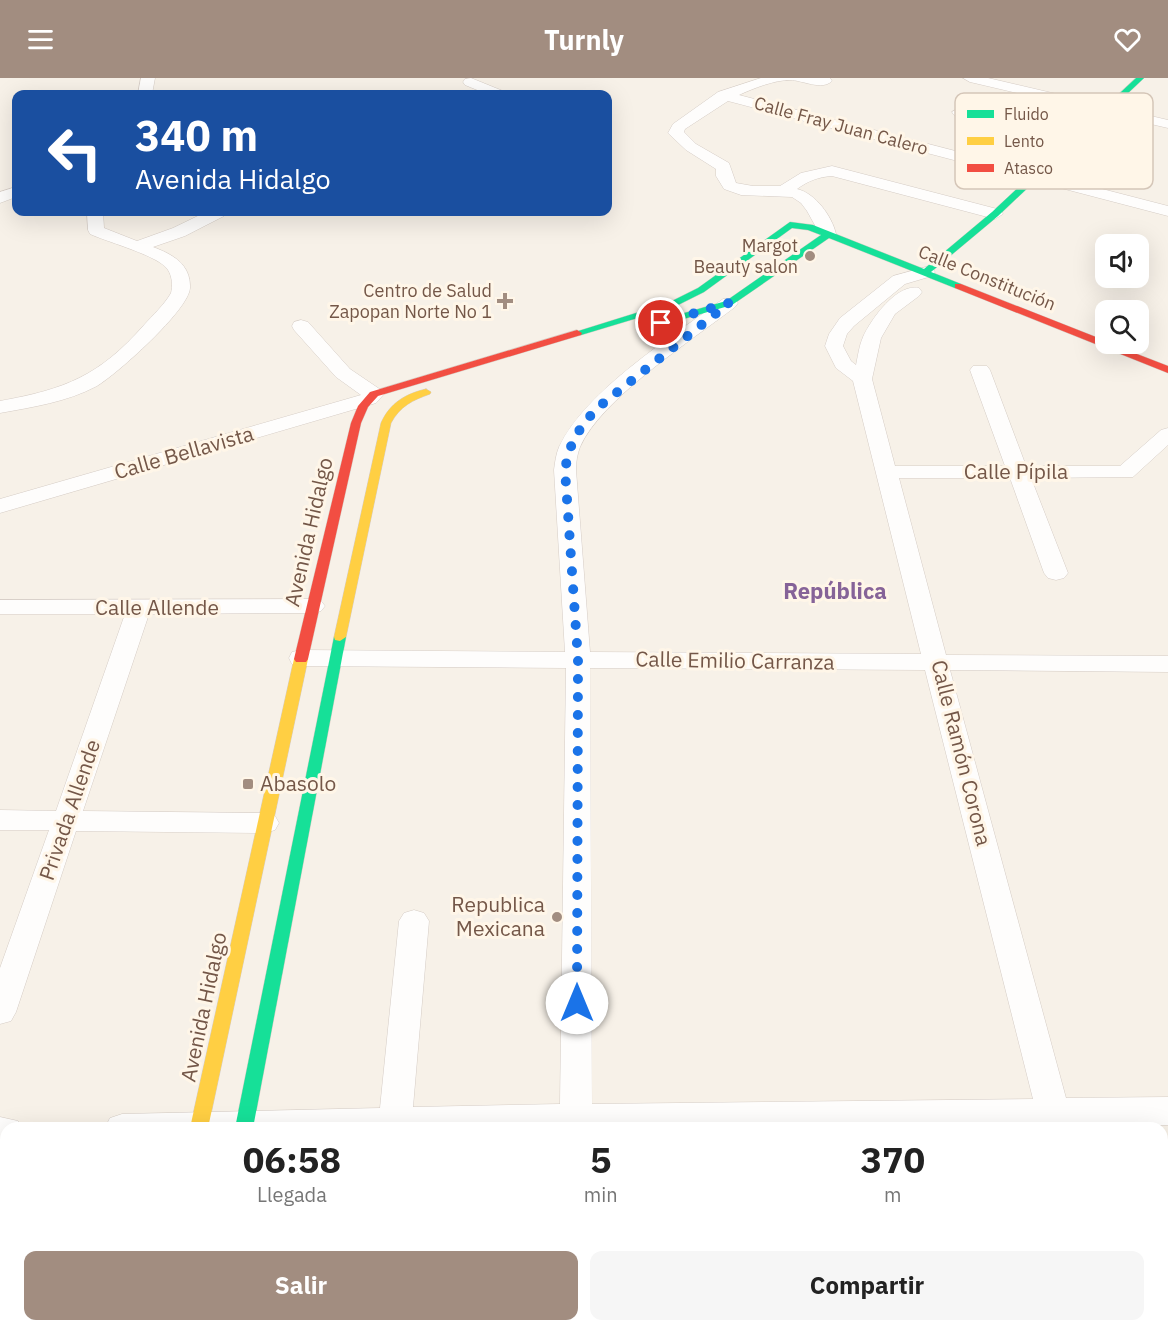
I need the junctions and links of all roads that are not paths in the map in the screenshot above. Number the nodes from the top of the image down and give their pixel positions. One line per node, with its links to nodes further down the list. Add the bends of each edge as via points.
1 (785, 78): 10 (street, via 758,81)
2 (796, 78): 5 (street)
3 (970, 78): 8 (street)
4 (1138, 78): 9 (main road)
5 (825, 81)
6 (470, 82): 7 (street)
7 (489, 90)
8 (1036, 93)
9 (1123, 93)
10 (723, 96): 13 (street, Calle Fray Juan Calero); 16 (street, via 678,127 676,134 723,166 730,186 740,191)
11 (1153, 120): 12 (street)
12 (1168, 124)
13 (955, 156)
14 (1020, 189): 19 (main road)
15 (1084, 189): 18 (street, Calle Fray Juan Calero)
16 (785, 190): 17 (street, via 805,197); 19 (street, via 810,175 832,171)
17 (814, 208): 22 (street); 23 (street)
18 (1168, 211)
19 (994, 214): 25 (main road)
20 (95, 216): 24 (street, via 96,230)
21 (210, 216): 24 (street)
22 (790, 225): 23 (main road, Calle Constitución); 33 (main road, via 701,290 671,305)
23 (828, 234): 25 (main road, Calle Constitución); 26 (main road)
24 (136, 248): 34 (street, via 175,266 181,281 180,293 135,348 103,374 76,389)
25 (926, 272): 31 (main road, Calle Constitución); 32 (street, Calle Ramón Corona, via 919,287 888,311 872,338); 32 (street, via 899,280 847,322 838,334 834,346 843,364)
26 (729, 303): 27 (main road); 46 (street, via 607,399 569,447 565,470)
27 (661, 323)
28 (301, 326): 33 (street, via 343,375)
29 (617, 336): 38 (main road, Avenida Hidalgo, via 407,398 390,410)
30 (980, 370): 37 (street)
31 (1168, 370)
32 (862, 379): 36 (street, Calle Ramón Corona)
33 (371, 396): 38 (main road, Avenida Hidalgo, via 356,423); 39 (street, Calle Bellavista)
34 (0, 407)
35 (1168, 434): 37 (street, Calle Pípila, via 1125,472)
36 (887, 472): 37 (street, Calle Pípila); 47 (street, Calle Ramón Corona)
37 (1019, 472): 40 (street)
38 (359, 476): 41 (main road, Avenida Hidalgo); 45 (main road, Avenida Hidalgo)
39 (0, 506)
40 (1056, 573)
41 (313, 606): 42 (street, Calle Allende); 44 (main road, Avenida Hidalgo)
42 (139, 608): 43 (street, Calle Allende); 50 (street, Privada Allende)
43 (1, 610)
44 (301, 658): 45 (street, Calle Emilio Carranza); 51 (main road, Avenida Hidalgo)
45 (336, 658): 46 (street, Calle Emilio Carranza); 57 (main road, Avenida Hidalgo)
46 (578, 659): 47 (street, Calle Emilio Carranza); 59 (street)
47 (938, 664): 48 (street, Calle Emilio Carranza); 55 (street, Calle Ramón Corona)
48 (1168, 664)
49 (0, 820): 50 (street)
50 (65, 823): 51 (street); 53 (street, Privada Allende)
51 (266, 823): 56 (main road, Avenida Hidalgo)
52 (414, 921): 58 (street)
53 (0, 1012)
54 (1168, 1111): 55 (street)
55 (1056, 1121): 60 (street)
56 (200, 1122)
57 (246, 1122)
58 (395, 1122)
59 (576, 1122)
60 (816, 1122)

